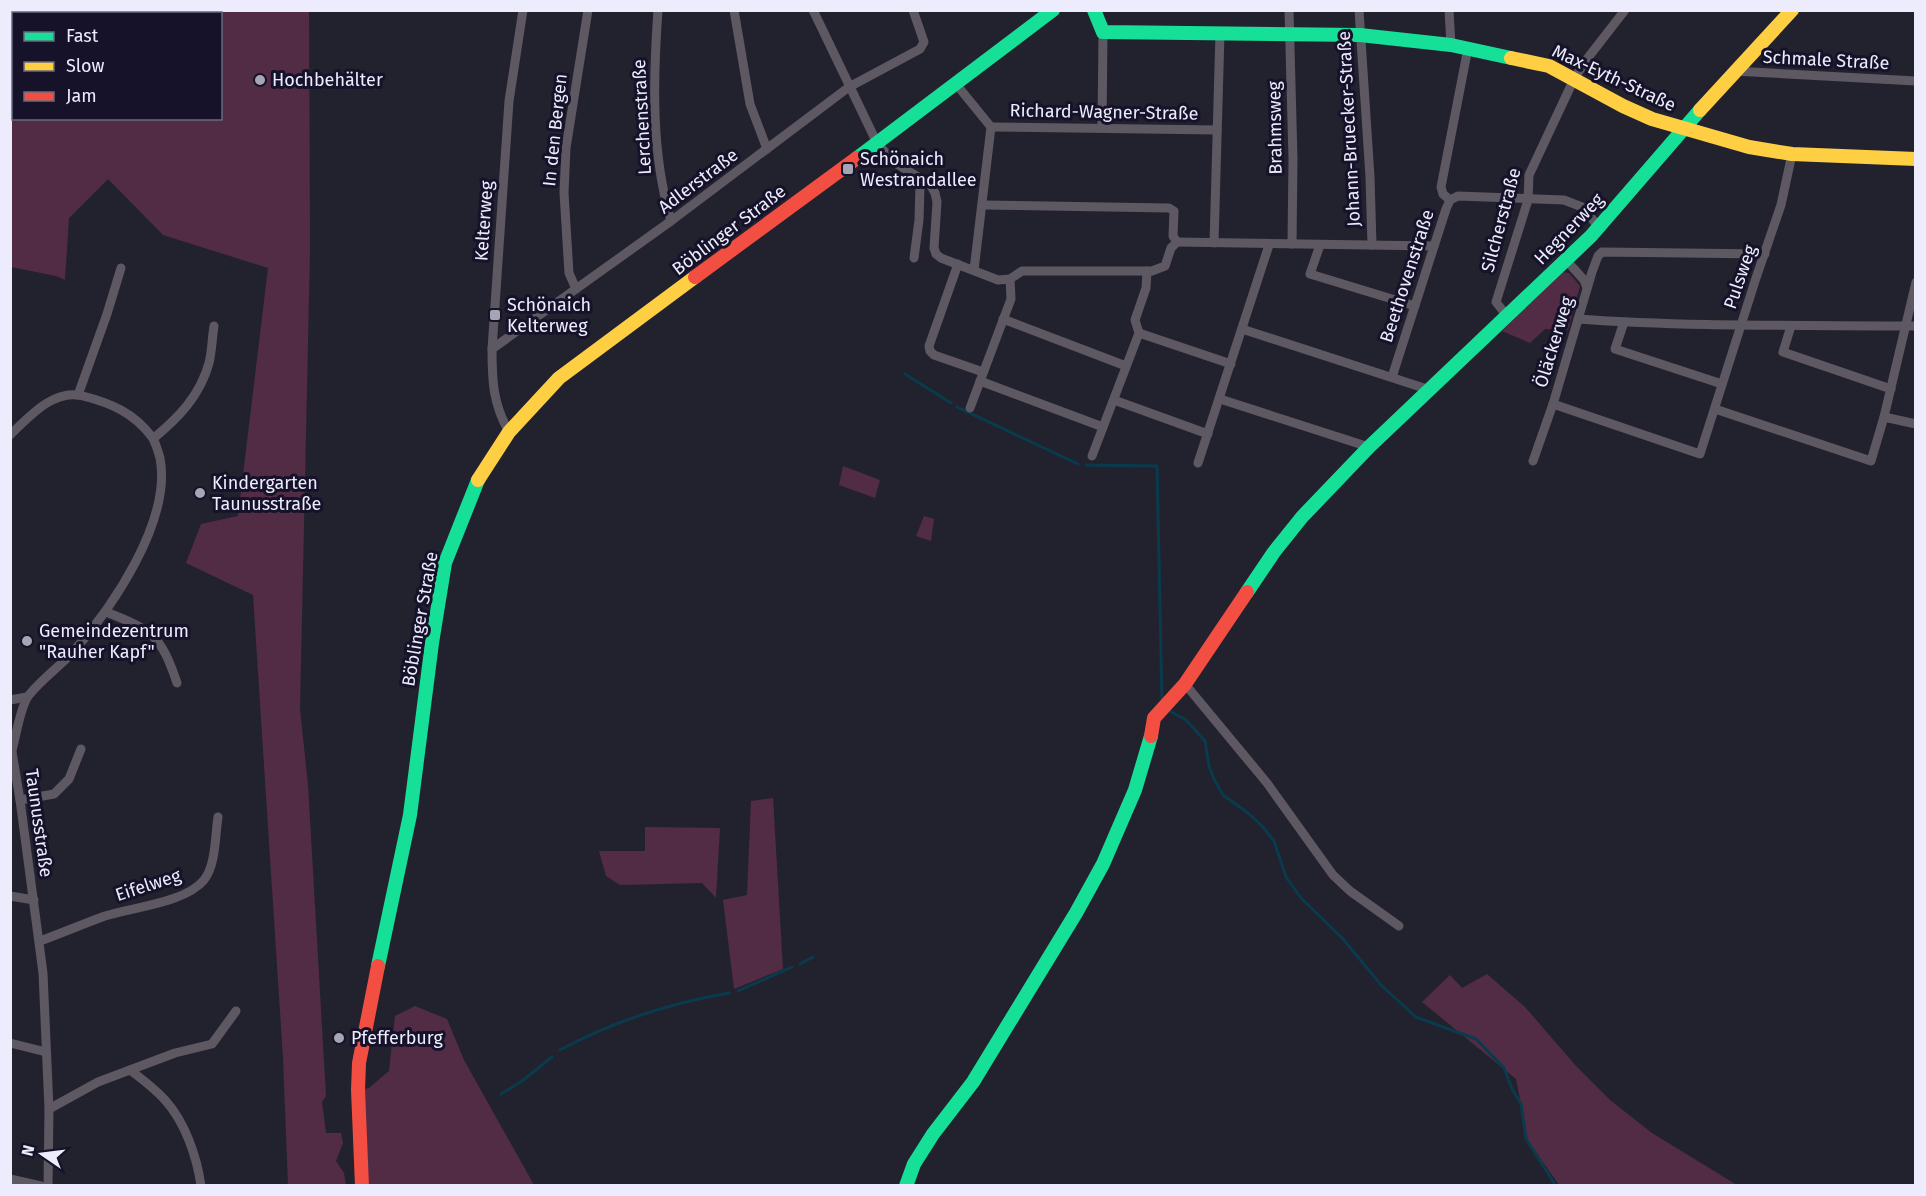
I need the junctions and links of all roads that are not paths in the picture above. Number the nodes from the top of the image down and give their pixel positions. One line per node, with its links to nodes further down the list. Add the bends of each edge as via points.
1 (523, 10): 69 (street, Kelterweg, via 509,101)
2 (588, 10): 56 (street, In den Bergen, via 566,148 564,193 569,273)
3 (658, 10): 37 (street, Lerchenstraße, via 656,133 663,195)
4 (734, 10): 30 (street, via 750,104)
5 (813, 10): 24 (street)
6 (913, 10): 24 (street, Adlerstraße, via 924,42 920,49)
7 (1053, 10): 23 (street, Böblinger Straße)
8 (1094, 10): 14 (street)
9 (1289, 10): 16 (street, Brahmsweg)
10 (1359, 10): 17 (street, Johann-Bruecker-Straße)
11 (1449, 10): 18 (street)
12 (1625, 10): 21 (street, Silcherstraße)
13 (1792, 10): 20 (street, Hegnerweg)
14 (1103, 32): 15 (street, Max-Eyth-Straße); 26 (street)
15 (1220, 33): 16 (street, Max-Eyth-Straße); 28 (street)
16 (1291, 35): 17 (street, Max-Eyth-Straße); 41 (street, Brahmsweg)
17 (1360, 35): 18 (street, Max-Eyth-Straße); 44 (street, Johann-Bruecker-Straße)
18 (1451, 45): 19 (street, Max-Eyth-Straße)
19 (1468, 48): 21 (street, Max-Eyth-Straße, via 1549,66); 34 (street, via 1441,187)
20 (1734, 71): 22 (street, Schmale Straße); 27 (street, Hegnerweg)
21 (1575, 79): 27 (street, Max-Eyth-Straße, via 1623,106); 35 (street, Silcherstraße, via 1529,175)
22 (1916, 81)
23 (956, 84): 25 (street); 29 (street, Böblinger Straße)
24 (849, 87): 29 (street); 30 (street, Adlerstraße)
25 (991, 127): 26 (street, Richard-Wagner-Straße); 36 (street)
26 (1102, 128): 28 (street, Richard-Wagner-Straße)
27 (1682, 129): 31 (street, Max-Eyth-Straße); 38 (street, Hegnerweg)
28 (1217, 130): 40 (street)
29 (877, 143): 49 (street, via 896,163 930,184 937,202 936,254); 86 (street, Böblinger Straße, via 559,378)
30 (767, 149): 37 (street, Adlerstraße)
31 (1792, 154): 32 (street, Max-Eyth-Straße); 46 (street, Pulsweg)
32 (1916, 159)
33 (920, 186): 47 (street)
34 (1450, 200): 35 (street, Beethovenstraße, via 1458,196); 45 (street, Beethovenstraße)
35 (1528, 200): 38 (street, Beethovenstraße, via 1574,203); 58 (street, Silcherstraße, via 1496,302)
36 (983, 205): 39 (street, via 1169,208 1174,211 1173,236); 51 (street)
37 (671, 222): 56 (street, Adlerstraße)
38 (1598, 226): 48 (street, Hegnerweg)
39 (1177, 242): 40 (street); 52 (street, via 1164,266)
40 (1214, 243): 42 (street)
41 (1292, 244): 42 (street); 43 (street)
42 (1269, 245): 67 (street)
43 (1320, 245): 44 (street); 57 (street, via 1310,274)
44 (1372, 245): 45 (street)
45 (1434, 246): 57 (street, Beethovenstraße)
46 (1765, 254): 55 (street, via 1606,251 1598,256); 62 (street, Pulsweg)
47 (914, 258)
48 (1566, 260): 55 (street, Öläckerweg); 58 (street, Hegnerweg)
49 (958, 264): 51 (street); 72 (street, via 930,351)
50 (121, 267): 77 (street)
51 (974, 270): 53 (street, via 998,280)
52 (1147, 271): 53 (street, via 1022,271); 68 (street, via 1146,288 1135,320)
53 (1010, 279): 59 (street, via 1011,299)
54 (1916, 282): 65 (street)
55 (1587, 288): 60 (street, Öläckerweg)
56 (576, 289): 69 (street, Adlerstraße)
57 (1415, 306): 73 (street, Beethovenstraße)
58 (1507, 316): 76 (street, Hegnerweg)
59 (1004, 319): 71 (street); 72 (street)
60 (1578, 319): 61 (street); 80 (street, Öläckerweg)
61 (1624, 322): 62 (street); 74 (street, via 1616,349)
62 (1741, 325): 64 (street); 74 (street, Pulsweg)
63 (214, 326): 89 (street, via 209,364 195,396 178,418)
64 (1791, 326): 65 (street); 75 (street, via 1783,352)
65 (1904, 326): 66 (street); 75 (street)
66 (1916, 326)
67 (1242, 329): 70 (street); 73 (street)
68 (1139, 333): 70 (street); 71 (street)
69 (492, 349): 86 (street, Kelterweg, via 492,387)
70 (1231, 364): 78 (street)
71 (1126, 366): 79 (street)
72 (982, 376): 81 (street); 85 (street)
73 (1392, 377): 76 (street)
74 (1722, 384): 82 (street, Pulsweg)
75 (1891, 389): 83 (street)
76 (1430, 390): 90 (street, Hegnerweg)
77 (78, 395): 88 (street, via 40,406); 89 (street, via 128,412)
78 (1220, 399): 87 (street); 90 (street)
79 (1114, 400): 85 (street); 87 (street)
80 (1553, 405): 91 (street, Öläckerweg); 93 (street, Öläckerweg)
81 (970, 408)
82 (1714, 409): 83 (street, via 1871,461); 91 (street, Pulsweg)
83 (1884, 417): 84 (street)
84 (1916, 424)
85 (1103, 427): 92 (street)
86 (509, 432): 117 (street, Böblinger Straße, via 474,485 446,563 410,815 359,1064)
87 (1208, 434): 94 (street)
88 (10, 435)
89 (154, 438): 95 (street, Taunusstraße, via 162,473 160,492 134,566)
90 (1369, 447): 97 (street, Hegnerweg, via 1274,552)
91 (1700, 454)
92 (1092, 456)
93 (1533, 461)
94 (1198, 462)
95 (106, 612): 96 (street, via 140,625 162,645); 98 (street, Taunusstraße, via 72,653)
96 (177, 683)
97 (1185, 684): 106 (street, via 1267,783 1333,875); 118 (street, Hegnerweg, via 1154,718 1135,790 1092,884 973,1082 914,1164)
98 (27, 697): 99 (street); 100 (street, Taunusstraße)
99 (10, 700)
100 (11, 747): 102 (street, Taunusstraße)
101 (81, 749): 102 (street, via 69,779 54,794)
102 (20, 800): 105 (street, Taunusstraße)
103 (218, 817): 107 (street, Eifelweg, via 209,870 192,890 106,916)
104 (10, 896): 105 (street, Taunusstraße)
105 (34, 900): 107 (street, Taunusstraße)
106 (1399, 926)
107 (40, 942): 110 (street, Taunusstraße)
108 (236, 1011): 111 (street, via 212,1044)
109 (10, 1043): 110 (street)
110 (46, 1053): 112 (street, Taunusstraße)
111 (130, 1070): 112 (street, via 98,1082); 116 (street, via 167,1101 177,1116)
112 (49, 1109): 115 (street, Taunusstraße)
113 (10, 1179): 114 (street)
114 (41, 1185)
115 (48, 1185)
116 (201, 1185)
117 (362, 1185)
118 (906, 1185)

